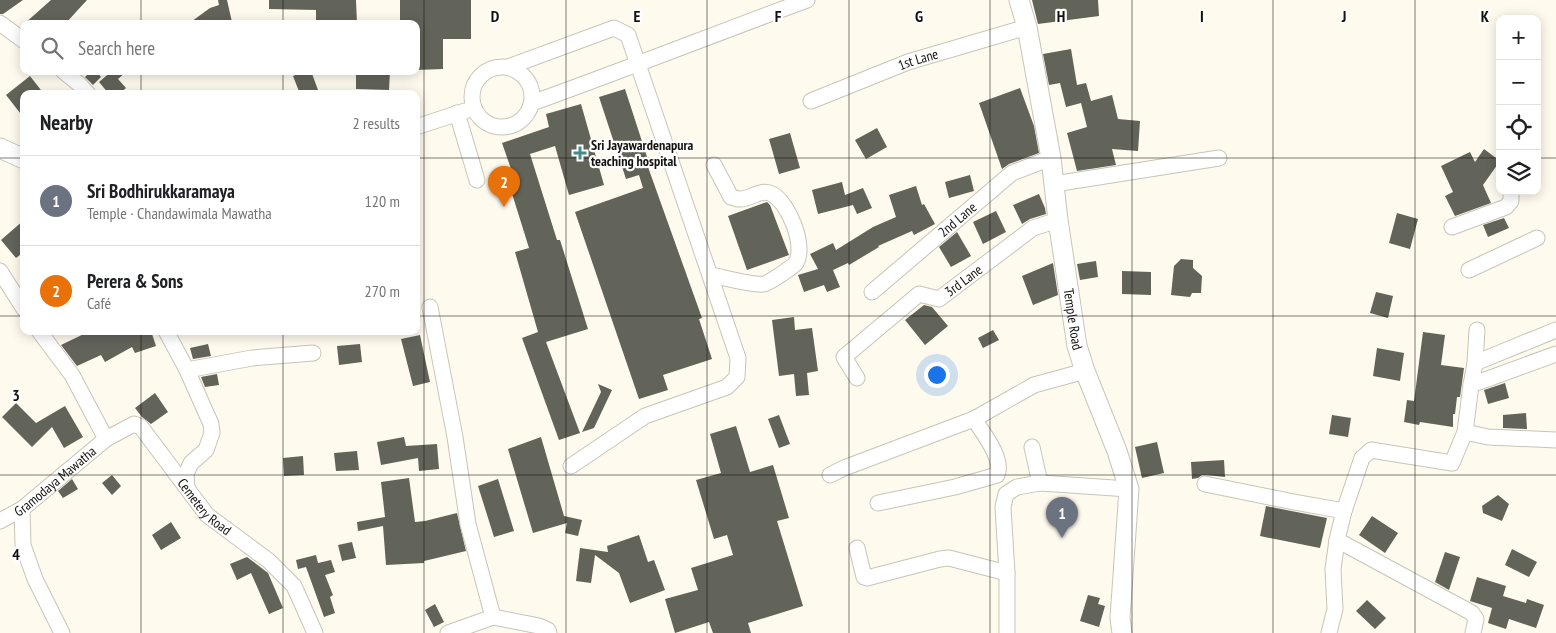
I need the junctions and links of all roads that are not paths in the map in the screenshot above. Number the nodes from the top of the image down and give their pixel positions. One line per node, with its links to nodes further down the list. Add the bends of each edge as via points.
1 (807, 0): 6 (street)
2 (1019, 0): 4 (main road, Temple Road)
3 (0, 23): 5 (street)
4 (1027, 27): 10 (street, 1st Lane, via 908,62); 17 (main road, Temple Road)
5 (20, 38)
6 (638, 64): 7 (street, via 628,35 614,28); 11 (street); 28 (street)
7 (508, 67): 11 (street, via 517,70 530,84); 12 (street, via 489,69 476,81 472,90)
8 (68, 75): 9 (street)
9 (84, 90)
10 (811, 101)
11 (532, 103): 12 (street, via 522,120 505,127 486,123)
12 (474, 108): 13 (street)
13 (457, 113): 14 (street); 20 (street)
14 (420, 126)
15 (0, 148): 16 (main road)
16 (20, 157)
17 (1051, 158): 21 (main road, Temple Road); 29 (street, 2nd Lane, via 1012,173)
18 (1219, 158): 21 (street)
19 (714, 165): 28 (street, via 731,196 740,199 760,192 772,194 785,205 795,228 800,252 796,264 765,284)
20 (477, 180)
21 (1054, 184): 23 (main road, Temple Road)
22 (1511, 195): 24 (street, via 1506,207)
23 (1058, 220): 40 (main road, Temple Road); 41 (street, 3rd Lane, via 1033,228 939,299 919,294 844,358)
24 (1452, 227)
25 (1537, 238): 26 (street)
26 (1469, 270)
27 (0, 271): 30 (street)
28 (711, 275): 48 (street, via 738,358 737,377 727,387 645,416)
29 (872, 292)
30 (20, 303)
31 (430, 307): 61 (street, via 468,524)
32 (1477, 330): 38 (street)
33 (1556, 330): 38 (street)
34 (42, 335): 45 (street, via 72,375)
35 (168, 335): 39 (street, Cemetery Road)
36 (313, 353): 39 (street, via 252,358)
37 (1556, 354): 42 (street)
38 (1475, 364): 42 (street)
39 (187, 370): 52 (street, Cemetery Road, via 212,424 212,433 206,450 191,463 186,474)
40 (1085, 371): 43 (street, via 1034,385); 53 (main road, Temple Road)
41 (857, 378)
42 (1471, 385): 44 (street)
43 (974, 419): 49 (street); 54 (street, via 995,452 997,475)
44 (1465, 432): 46 (street, via 1488,437); 56 (street, via 1452,463 1371,450 1362,458)
45 (106, 439): 52 (street, Gramodaya Mawatha, via 134,424 141,427); 55 (street, Gramodaya Mawatha)
46 (1556, 440)
47 (1032, 447): 50 (street)
48 (571, 466)
49 (830, 475)
50 (1040, 484): 53 (street); 60 (street, via 1017,487 1006,494 1003,508)
51 (1205, 484): 56 (street)
52 (187, 488): 64 (street, Cemetery Road, via 207,515 269,561 294,586)
53 (1129, 489): 67 (main road, Temple Road, via 1120,618)
54 (878, 503)
55 (22, 509): 57 (street, Gramodaya Mawatha); 63 (street, via 23,545 34,579)
56 (1344, 511): 58 (street)
57 (0, 521)
58 (1337, 540): 68 (street, via 1333,569 1335,609); 69 (street, via 1472,613 1476,619)
59 (857, 548): 60 (street, via 864,577 867,578 949,558)
60 (1007, 573): 62 (street)
61 (494, 617): 65 (street); 66 (street, via 539,626)
62 (1003, 632)
63 (62, 633)
64 (315, 633)
65 (448, 633)
66 (549, 633)
67 (1122, 633)
68 (1329, 633)
69 (1473, 633)

